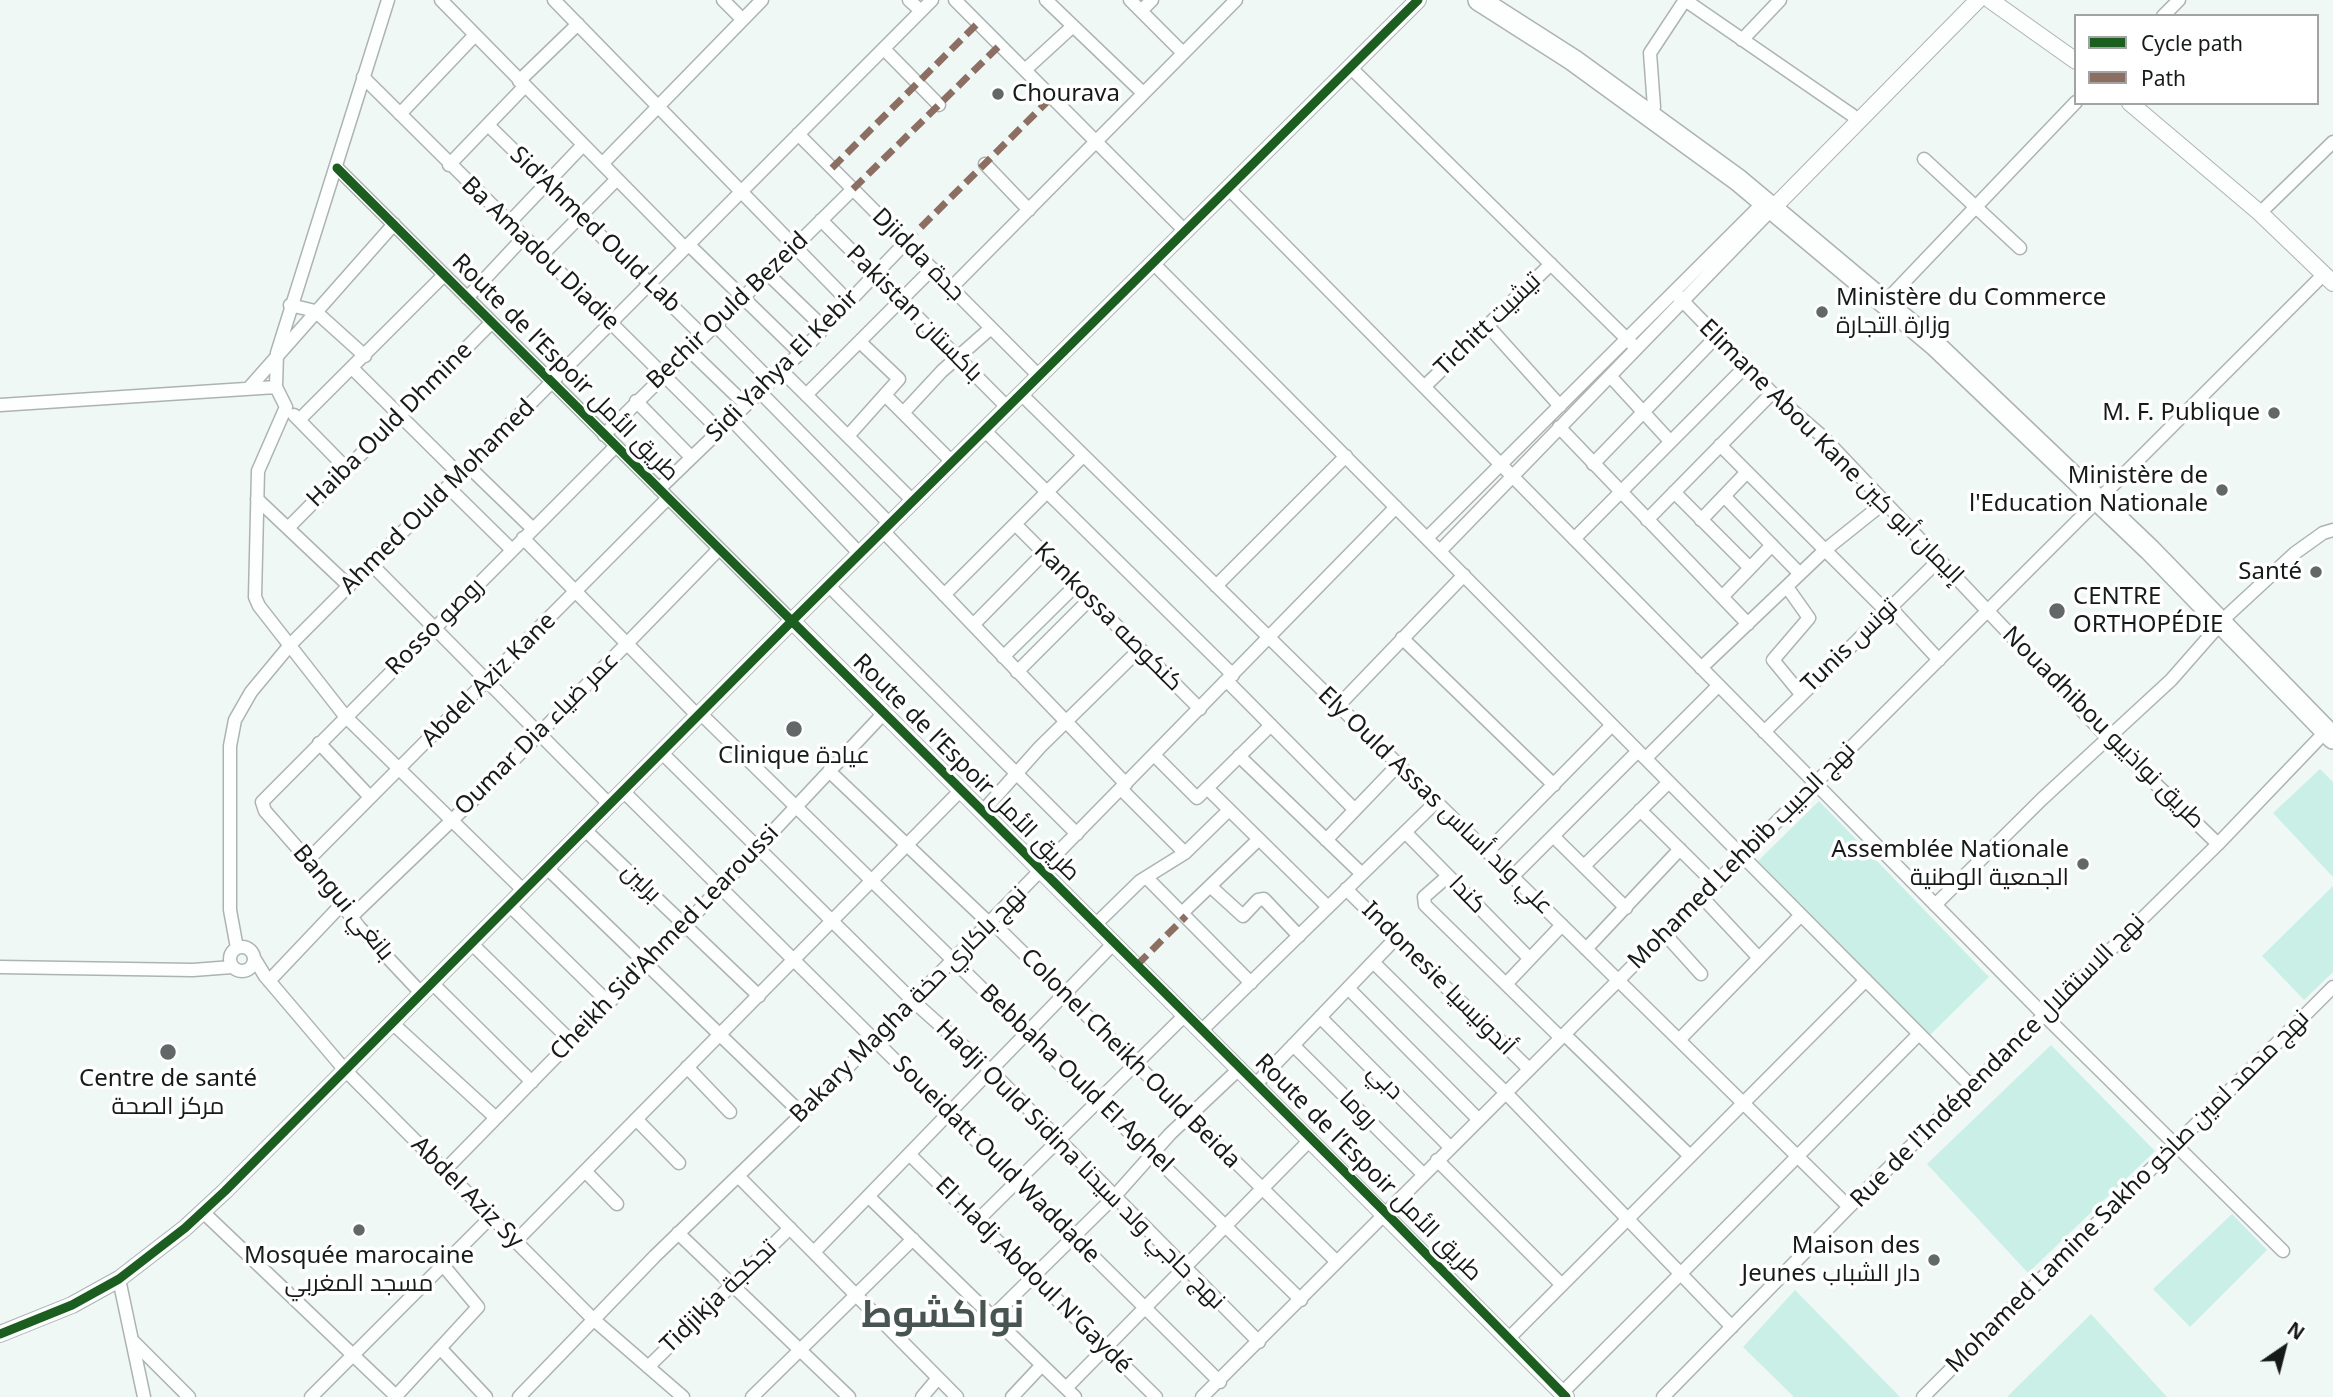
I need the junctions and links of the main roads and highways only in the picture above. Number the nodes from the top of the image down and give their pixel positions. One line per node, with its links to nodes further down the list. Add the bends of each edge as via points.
1 (1479, 0): 3 (highway, via 1573,60)
2 (1496, 0): 3 (highway, via 1654,107)
3 (1772, 201): 4 (highway, via 1996,386)
4 (2331, 728)

